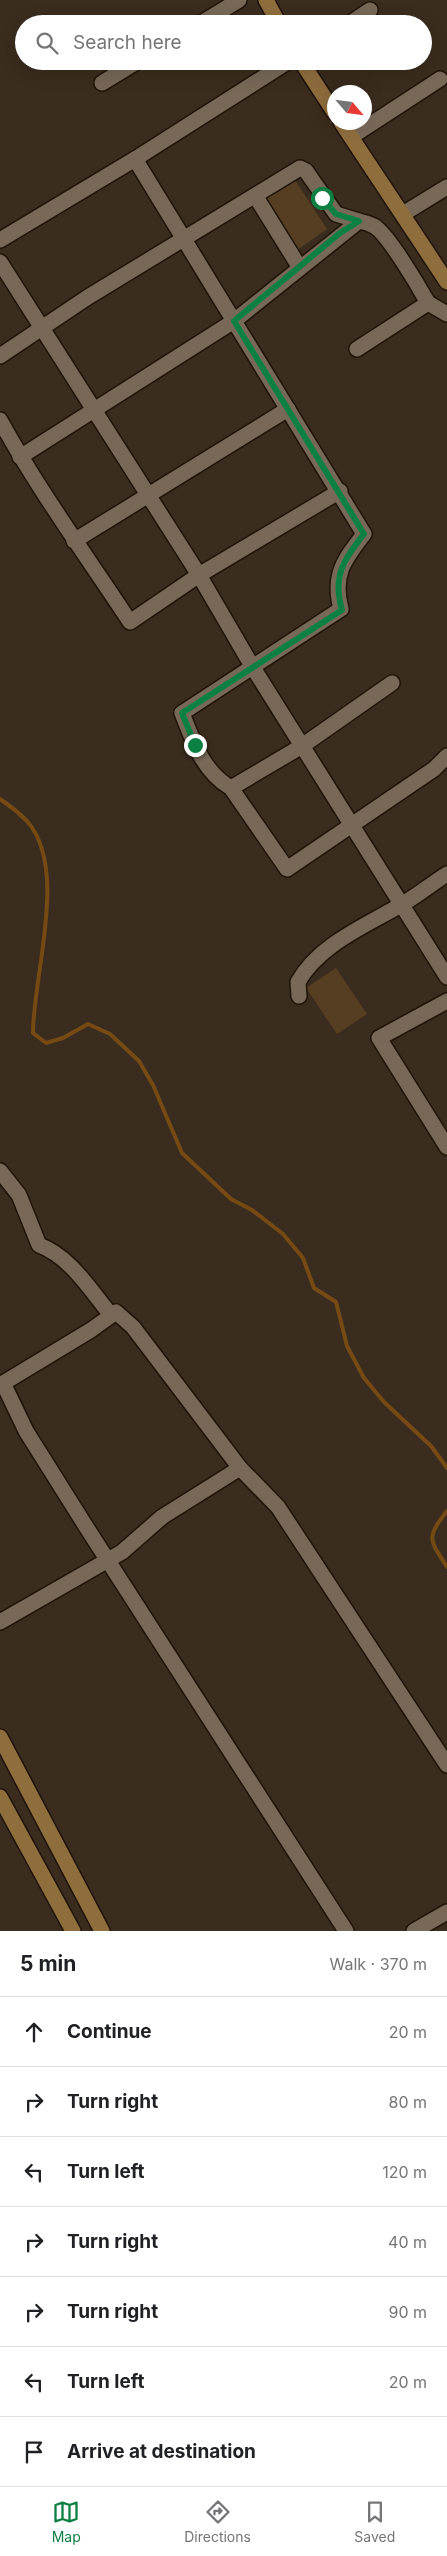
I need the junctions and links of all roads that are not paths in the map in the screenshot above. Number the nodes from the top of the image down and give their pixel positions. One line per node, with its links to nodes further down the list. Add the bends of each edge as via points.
1 (238, 0): 4 (street)
2 (266, 0): 5 (street)
3 (370, 10): 6 (street)
4 (214, 15)
5 (274, 15)
6 (362, 15)
7 (123, 70): 11 (street)
8 (276, 70): 15 (street)
9 (307, 70): 12 (street)
10 (440, 79): 14 (street)
11 (102, 83)
12 (327, 101)
13 (346, 130): 14 (street)
14 (351, 137): 18 (street)
15 (135, 159): 20 (street); 21 (street)
16 (447, 187): 18 (street)
17 (256, 197): 19 (street, via 300,168 306,171 336,214); 21 (street); 23 (street)
18 (404, 214): 24 (street)
19 (359, 221): 23 (street); 25 (street, via 375,226 383,233 413,275)
20 (0, 240)
21 (184, 240): 27 (street); 28 (street)
22 (0, 262): 28 (street)
23 (300, 268): 27 (street)
24 (447, 282)
25 (428, 303): 26 (street); 29 (street)
26 (447, 314)
27 (234, 321): 31 (street); 32 (street)
28 (42, 328): 30 (street); 31 (street)
29 (357, 349)
30 (0, 356)
31 (93, 410): 34 (street); 36 (street)
32 (288, 410): 35 (street); 36 (street)
33 (0, 420): 34 (street)
34 (20, 457): 37 (street)
35 (340, 491): 38 (street); 39 (street, via 364,534 340,570 338,598 342,610)
36 (148, 494): 37 (street); 38 (street)
37 (74, 541): 38 (street, via 130,622)
38 (199, 575): 39 (street)
39 (252, 666): 41 (street); 43 (street, via 182,713 209,769)
40 (392, 683): 41 (street)
41 (302, 746): 43 (street); 44 (street)
42 (447, 756): 44 (street, via 434,769)
43 (231, 788): 44 (street, via 287,869)
44 (351, 825): 46 (street)
45 (447, 874): 46 (street)
46 (402, 905): 47 (street); 48 (street, via 316,958 298,982)
47 (447, 977)
48 (299, 996)
49 (447, 1001): 50 (street, via 379,1038)
50 (447, 1147)
51 (0, 1171): 52 (street, via 20,1195 39,1245 60,1256)
52 (111, 1316): 53 (street); 54 (street, via 116,1312 133,1327)
53 (2, 1384): 55 (street, via 26,1430)
54 (240, 1468): 55 (street, via 162,1517 122,1552); 58 (street, via 278,1507)
55 (107, 1560): 56 (street); 63 (street)
56 (0, 1622)
57 (0, 1739): 62 (street)
58 (447, 1765)
59 (0, 1797): 61 (street)
60 (447, 1912): 64 (street)
61 (73, 1931)
62 (102, 1931)
63 (346, 1931)
64 (414, 1931)

